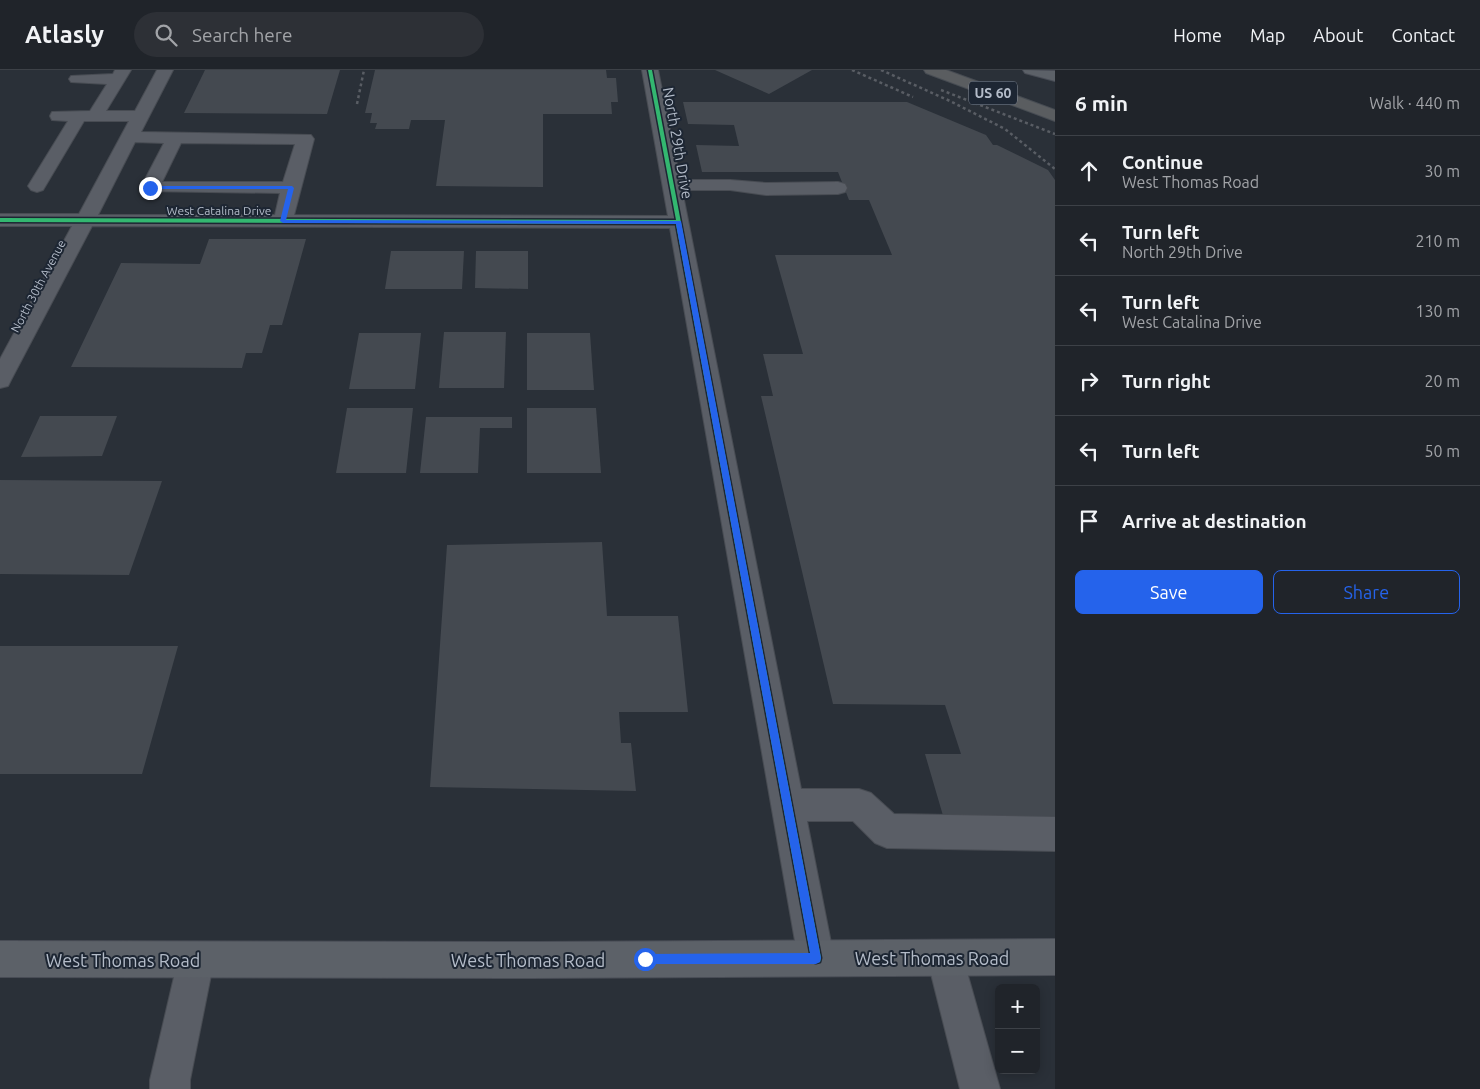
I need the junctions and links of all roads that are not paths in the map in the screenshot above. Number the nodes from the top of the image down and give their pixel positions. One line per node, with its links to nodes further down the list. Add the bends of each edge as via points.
1 (165, 70): 9 (street, North 30th Avenue)
2 (650, 70): 16 (street, North 29th Drive)
3 (932, 70): 13 (highway, US 60)
4 (1030, 70): 6 (main road)
5 (120, 74): 7 (street); 8 (street)
6 (1055, 76)
7 (77, 79)
8 (107, 97): 9 (street); 11 (street)
9 (136, 97): 12 (street, North 30th Avenue)
10 (58, 116): 11 (street)
11 (87, 116): 12 (street); 17 (street)
12 (141, 116): 14 (street, North 30th Avenue)
13 (1055, 116)
14 (130, 137): 15 (street); 21 (street, North 30th Avenue)
15 (175, 138): 18 (street, via 305,139); 18 (street, via 150,188)
16 (672, 185): 19 (street); 23 (street, North 29th Drive)
17 (37, 186)
18 (292, 188): 22 (street)
19 (838, 188)
20 (0, 220): 21 (street, West Catalina Drive)
21 (86, 221): 22 (street, West Catalina Drive); 24 (street, North 30th Avenue)
22 (283, 221): 23 (street, West Catalina Drive)
23 (678, 222): 25 (street, North 29th Drive)
24 (0, 380)
25 (788, 805): 26 (street, via 860,805 887,831); 28 (street, North 29th Drive)
26 (1055, 834)
27 (1055, 957): 29 (main road, West Thomas Road)
28 (816, 958): 29 (main road, West Thomas Road); 31 (main road, West Thomas Road)
29 (945, 958): 33 (street)
30 (0, 959): 31 (main road, West Thomas Road)
31 (196, 960): 32 (street)
32 (170, 1089)
33 (980, 1089)

